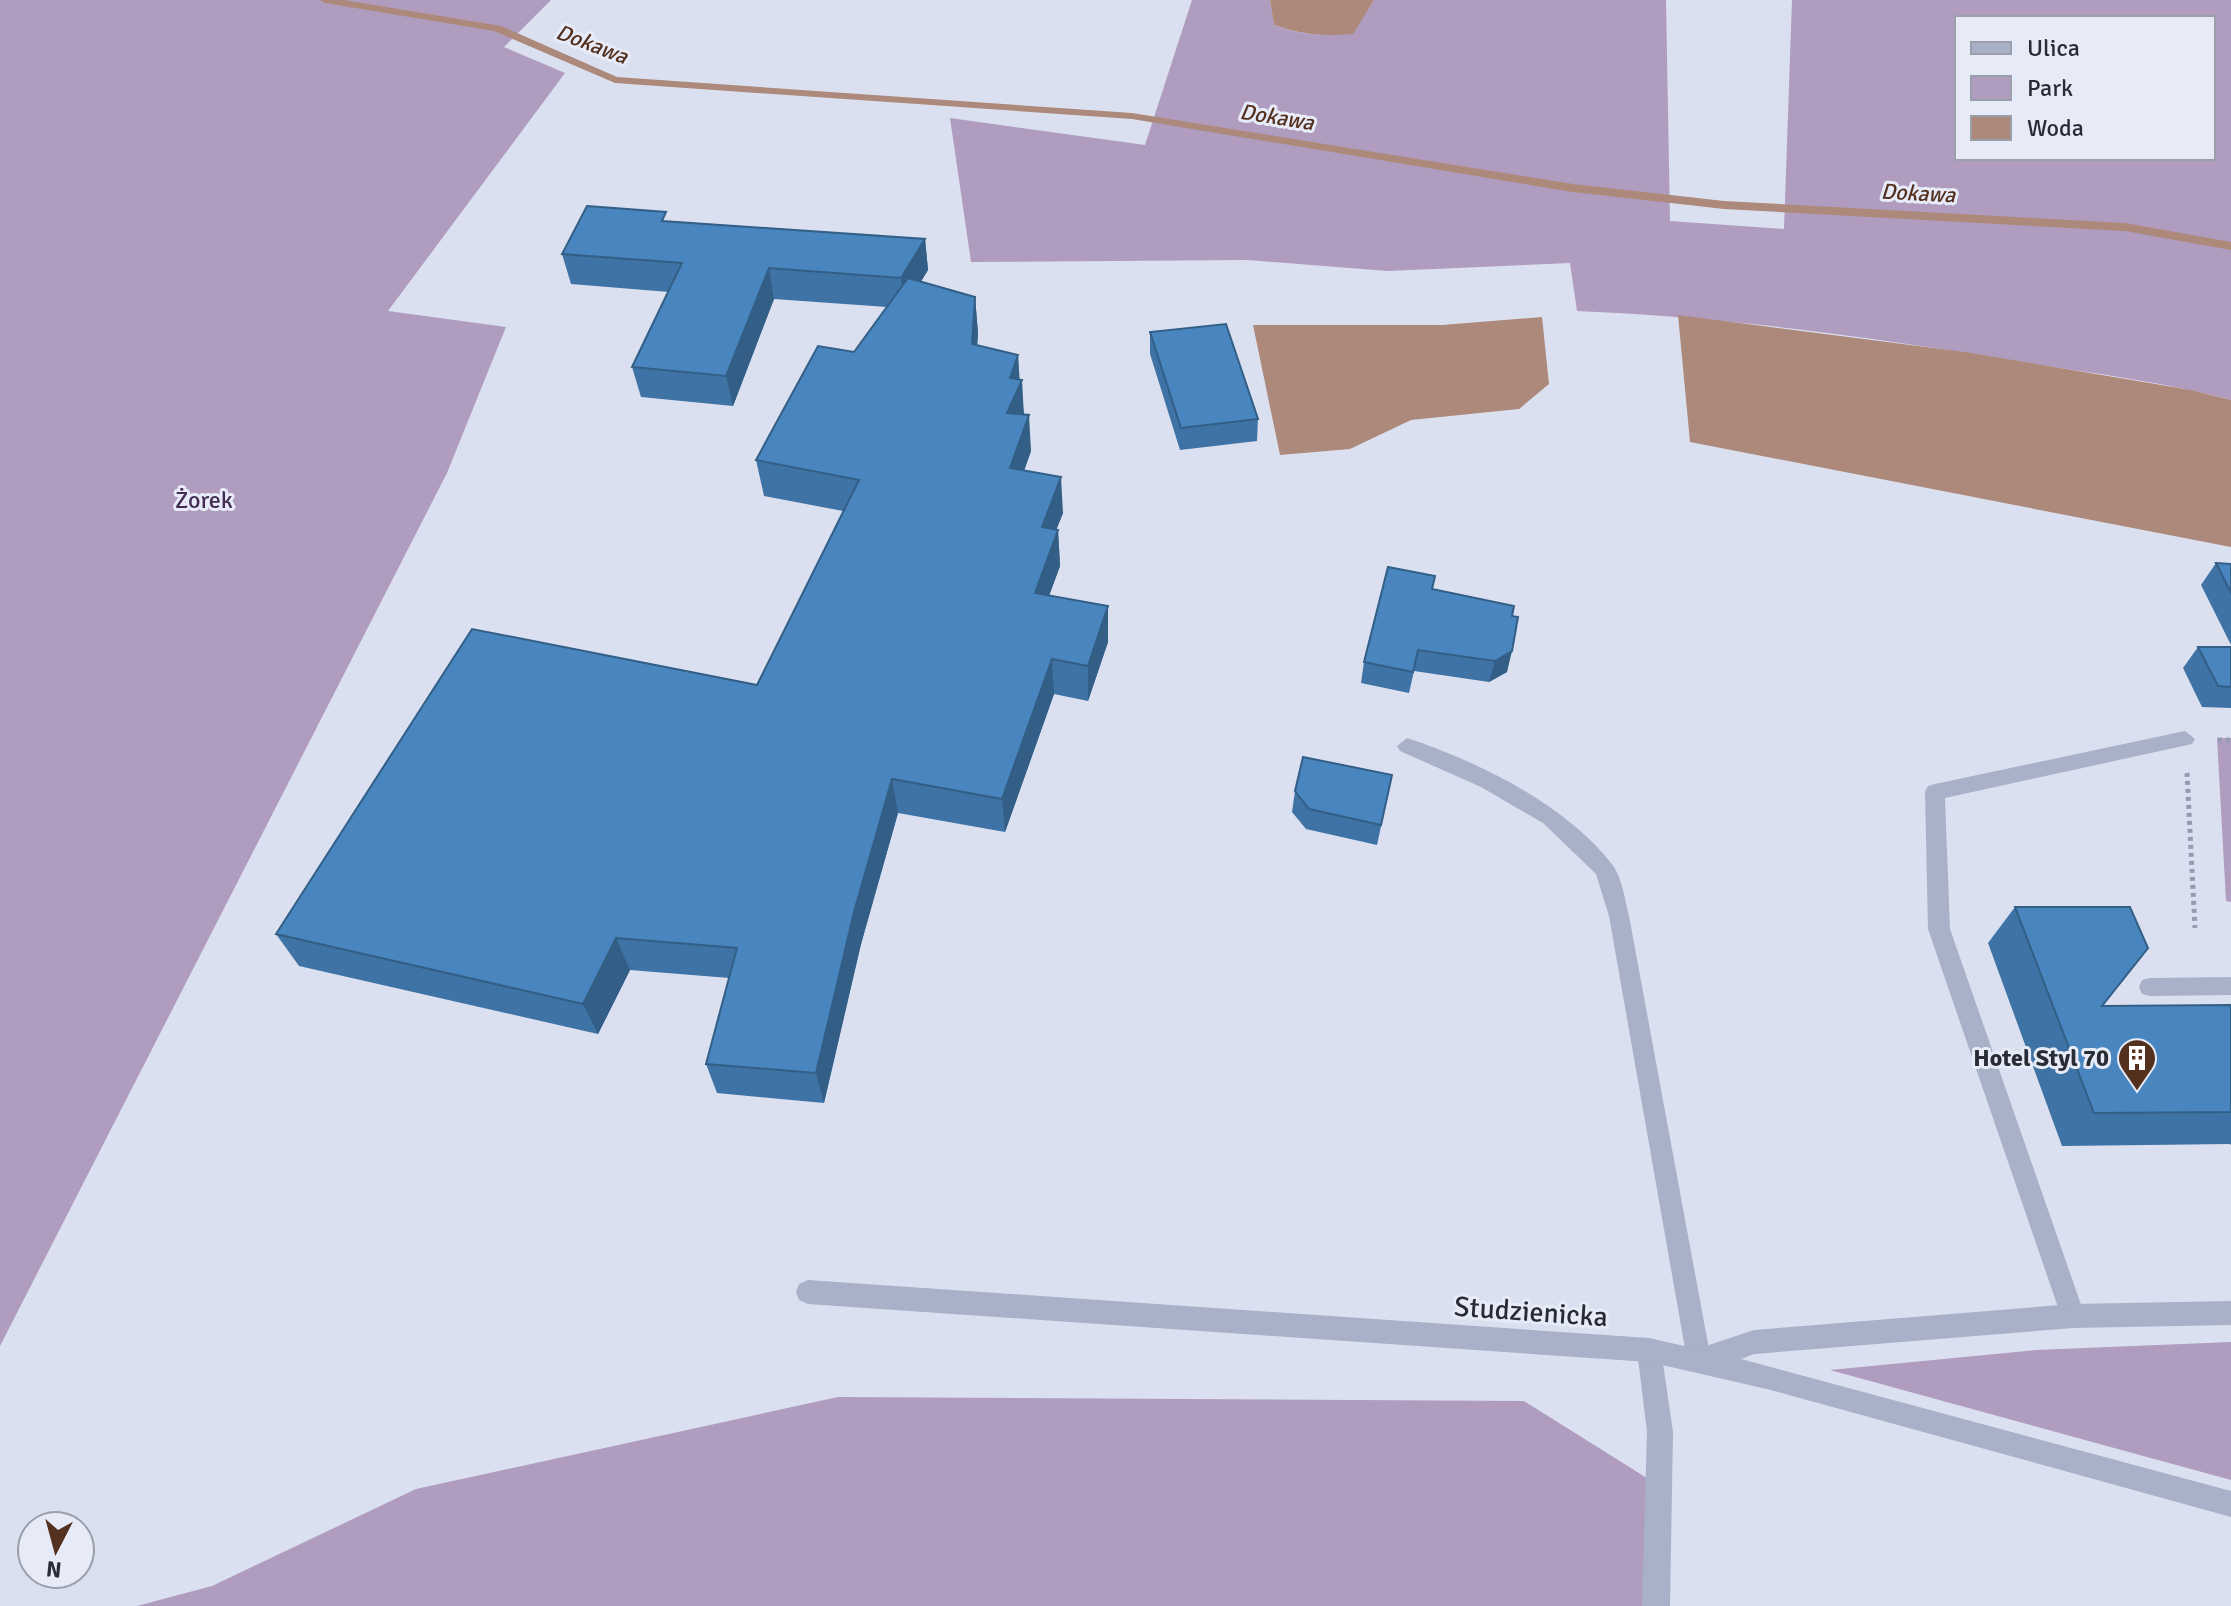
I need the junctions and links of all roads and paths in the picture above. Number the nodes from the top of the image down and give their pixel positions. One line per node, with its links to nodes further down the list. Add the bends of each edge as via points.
1 (2185, 739): 3 (path); 8 (street, via 1935,792 1939,929)
2 (1407, 746): 10 (street, via 1488,781 1550,817 1605,870 1619,916)
3 (2195, 928)
4 (2231, 986): 5 (street)
5 (2150, 987)
6 (808, 1292): 9 (street, Studzienicka)
7 (2231, 1313): 8 (street)
8 (2073, 1316): 10 (street, via 1754,1342)
9 (1649, 1350): 10 (street, Studzienicka); 12 (street, via 1660,1432)
10 (1699, 1360): 11 (street, Studzienicka)
11 (2231, 1504)
12 (1656, 1606)

